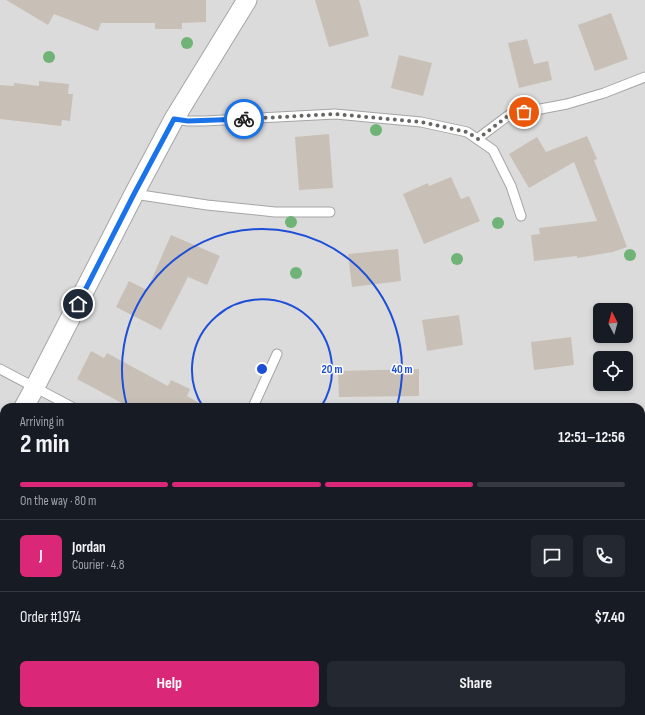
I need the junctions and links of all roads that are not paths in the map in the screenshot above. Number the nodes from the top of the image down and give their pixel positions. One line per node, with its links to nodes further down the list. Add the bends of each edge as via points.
1 (246, 0): 3 (street)
2 (645, 77): 4 (lane, via 567,104 509,115)
3 (174, 119): 4 (lane, via 205,121 335,114 421,122 467,132); 5 (street)
4 (478, 139): 7 (lane, via 493,150 512,186)
5 (134, 194): 6 (lane, via 276,212); 10 (street)
6 (330, 212)
7 (521, 216)
8 (277, 354): 13 (lane)
9 (0, 369): 10 (lane)
10 (35, 387): 11 (street); 12 (lane)
11 (26, 403)
12 (65, 403)
13 (254, 403)

